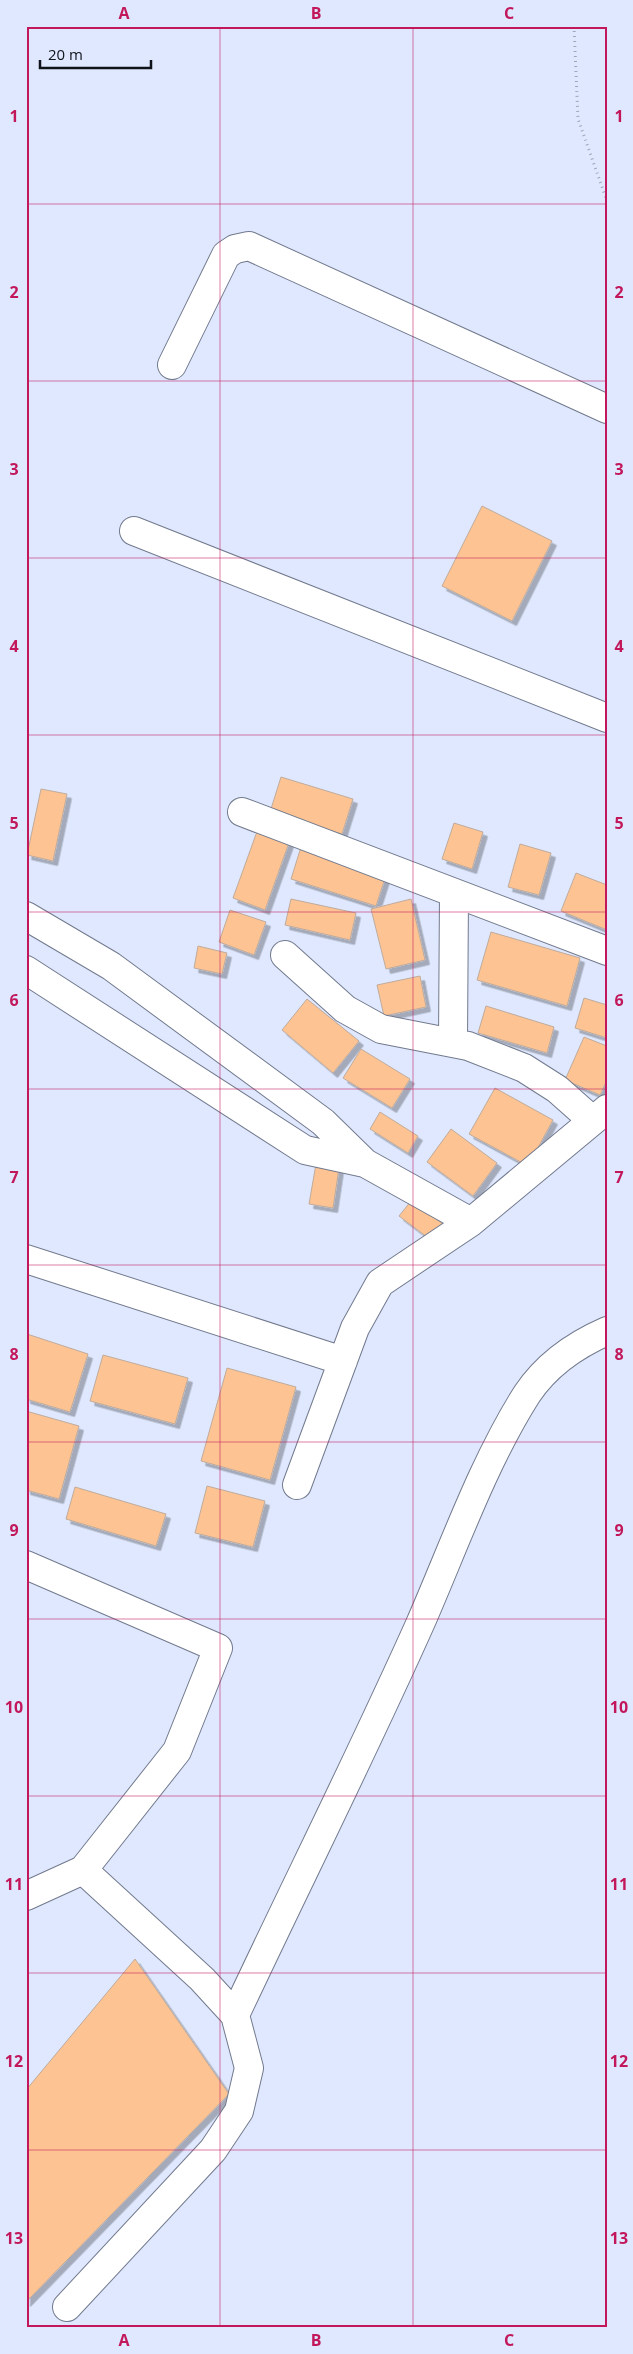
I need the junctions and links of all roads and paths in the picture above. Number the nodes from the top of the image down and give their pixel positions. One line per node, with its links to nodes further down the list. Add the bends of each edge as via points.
1 (574, 26): 2 (path, via 578,119)
2 (607, 201)
3 (172, 366): 4 (street, via 226,254 249,246)
4 (607, 409)
5 (134, 531): 6 (street)
6 (607, 718)
7 (242, 812): 8 (street)
8 (454, 893): 10 (street); 13 (street)
9 (26, 916): 15 (street, via 111,966 323,1122)
10 (607, 951)
11 (285, 955): 13 (street, via 345,1009 381,1029)
12 (26, 970): 15 (street, via 305,1150)
13 (453, 1042): 14 (street, via 524,1068)
14 (599, 1115): 16 (street)
15 (365, 1163): 16 (street)
16 (471, 1222): 19 (street, via 380,1282 355,1328)
17 (26, 1259): 19 (street)
18 (607, 1331): 24 (street, via 584,1341 551,1365 528,1393 500,1443 420,1624)
19 (343, 1361): 20 (street)
20 (297, 1485)
21 (26, 1565): 22 (street, via 218,1648 177,1751)
22 (84, 1870): 23 (street); 24 (street, via 202,1979)
23 (26, 1896)
24 (235, 2015): 25 (street, via 249,2068 239,2110 214,2150)
25 (67, 2307)

